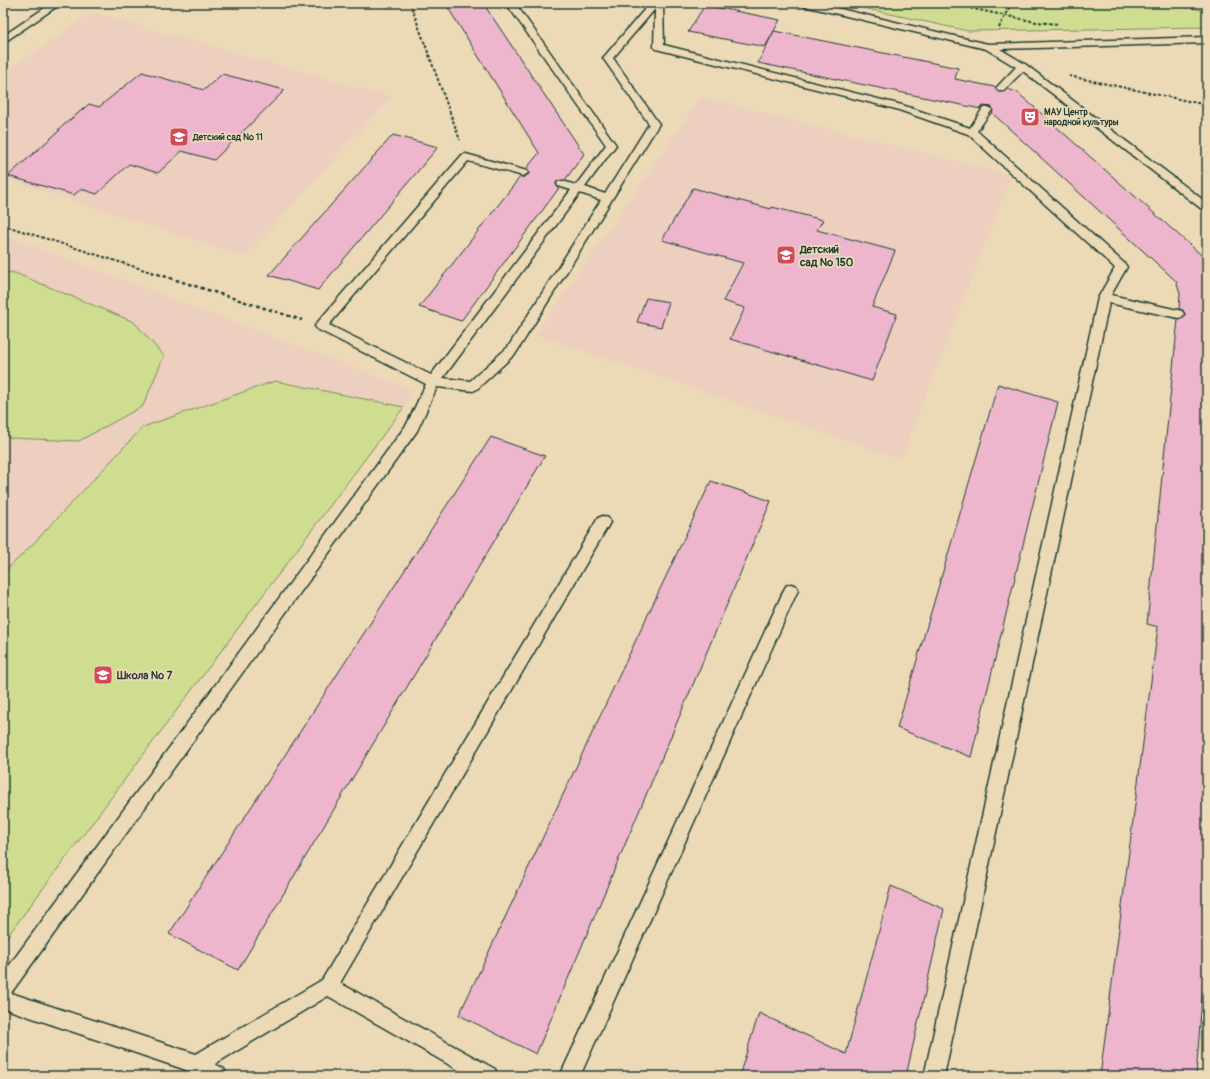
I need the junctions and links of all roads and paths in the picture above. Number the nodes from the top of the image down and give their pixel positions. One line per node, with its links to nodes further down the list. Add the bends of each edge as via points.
1 (58, 3): 11 (lane)
2 (410, 3): 20 (path)
3 (510, 3): 23 (lane, via 611,145)
4 (655, 3): 24 (lane, via 608,58 654,124)
5 (659, 3): 19 (lane, via 659,47 899,106)
6 (804, 3): 13 (lane)
7 (946, 3): 9 (path)
8 (1011, 3): 9 (path)
9 (1005, 16): 10 (path)
10 (1059, 24)
11 (3, 40)
12 (1207, 40): 13 (lane)
13 (988, 47): 14 (lane)
14 (1022, 66): 16 (lane); 25 (lane)
15 (1068, 76): 17 (path)
16 (1001, 88)
17 (1207, 105)
18 (987, 110): 19 (lane)
19 (972, 132): 27 (lane, via 1121,267)
20 (466, 157): 21 (lane); 29 (lane)
21 (523, 173)
22 (562, 184): 23 (lane)
23 (578, 189): 24 (lane); 30 (lane)
24 (607, 198): 30 (lane, via 512,350 473,386)
25 (1207, 208)
26 (3, 225): 29 (path)
27 (1104, 298): 28 (lane); 40 (lane)
28 (1178, 314)
29 (321, 326): 30 (lane)
30 (433, 382): 34 (lane, via 412,427)
31 (603, 522): 33 (lane)
32 (791, 590): 39 (lane)
33 (328, 986): 36 (lane); 38 (lane)
34 (3, 989)
35 (3, 999): 36 (lane)
36 (197, 1064): 37 (lane)
37 (217, 1076)
38 (488, 1076)
39 (570, 1076)
40 (934, 1076)

